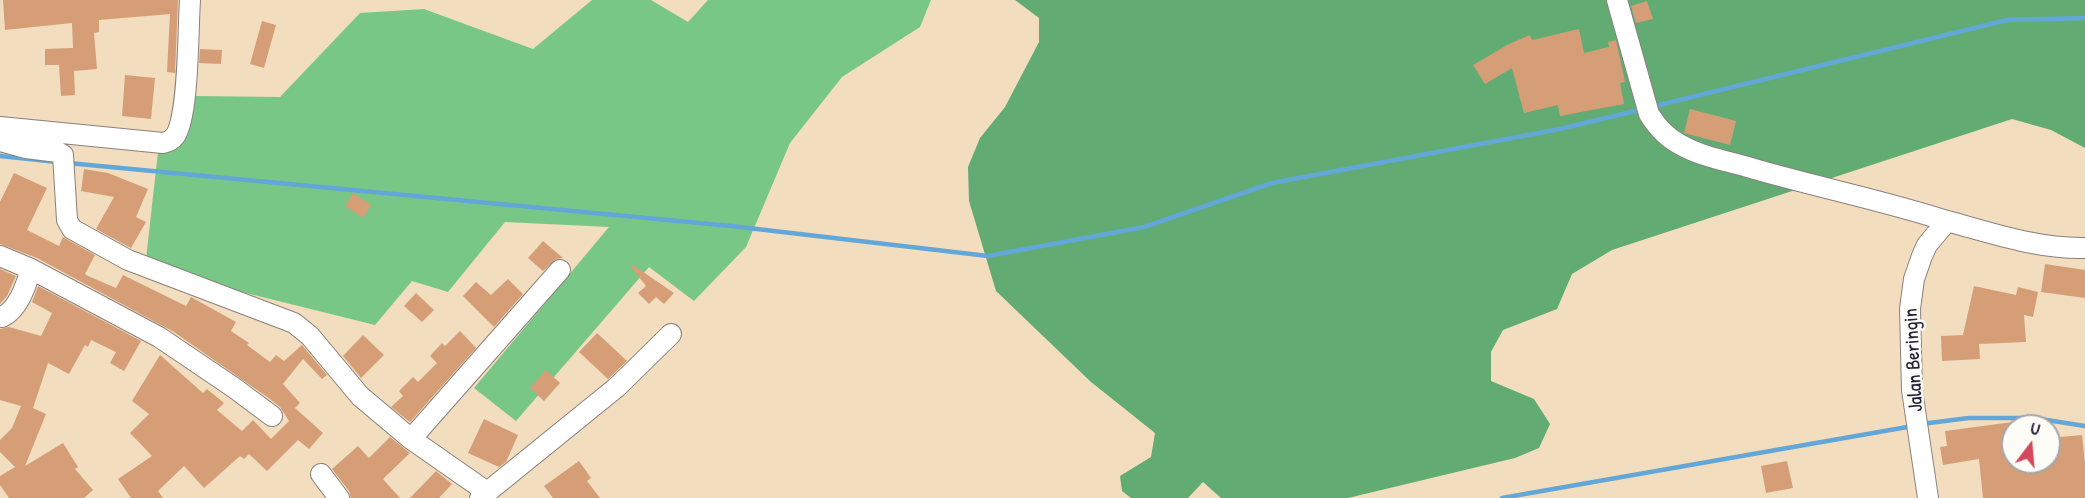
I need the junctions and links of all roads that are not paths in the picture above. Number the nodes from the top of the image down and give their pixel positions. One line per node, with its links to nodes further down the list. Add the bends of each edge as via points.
1 (190, 0): 3 (street, via 185,93 178,130 170,141)
2 (1617, 0): 5 (street, via 1641,92 1649,114 1666,135 1694,151)
3 (0, 127)
4 (0, 141): 13 (street, via 63,155 67,220 72,229 128,260 294,323 310,336 360,396)
5 (1947, 220): 6 (street, via 2051,248); 17 (street, Jalan Beringin, via 1927,245 1914,279 1910,309 1912,390)
6 (2085, 248)
7 (0, 256): 8 (street)
8 (31, 269): 10 (street, via 19,299); 12 (street, via 159,337)
9 (560, 270): 13 (street)
10 (3, 317)
11 (671, 334): 15 (street, via 617,387)
12 (272, 416)
13 (411, 439): 15 (street)
14 (321, 474): 16 (street)
15 (483, 495)
16 (339, 498)
17 (1928, 498)

